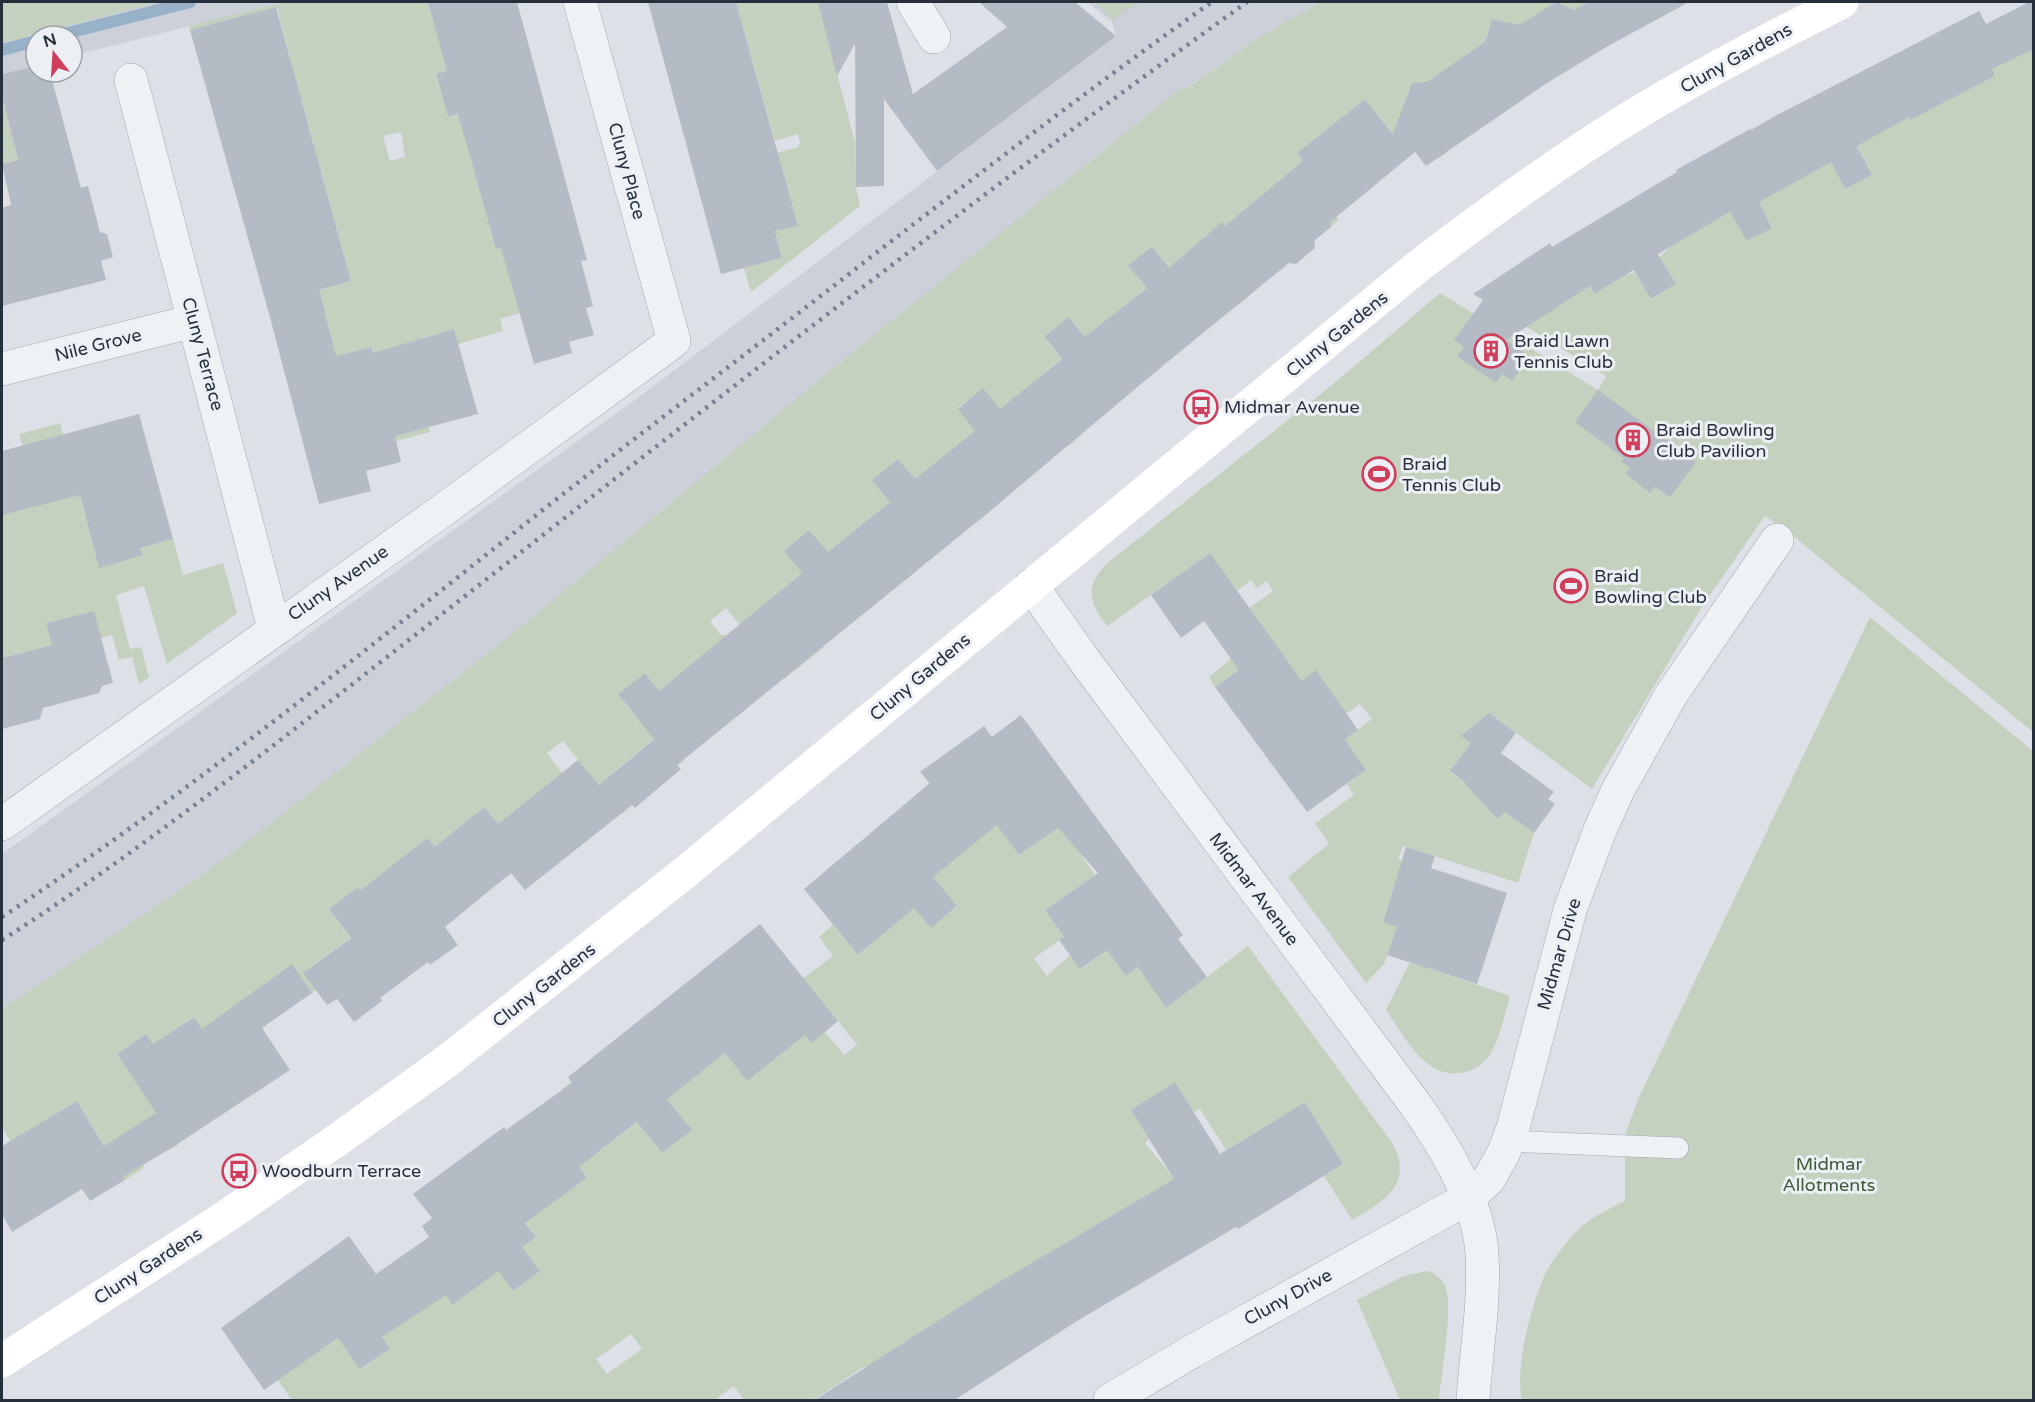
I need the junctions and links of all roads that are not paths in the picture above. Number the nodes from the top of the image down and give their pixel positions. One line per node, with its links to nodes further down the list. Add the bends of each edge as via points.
1 (580, 2): 7 (street, Cluny Place)
2 (913, 2): 4 (street)
3 (1842, 2): 10 (street, Cluny Gardens, via 1685,86 1497,206 1416,268)
4 (934, 38)
5 (131, 80): 6 (street, Cluny Terrace)
6 (194, 321): 8 (street, Nile Grove); 11 (street, Cluny Terrace)
7 (674, 341): 11 (street, Cluny Avenue)
8 (2, 369)
9 (1777, 540): 13 (street, Midmar Drive, via 1671,695 1600,830 1570,910)
10 (1031, 585): 15 (street, Midmar Avenue, via 1431,1127); 16 (street, Cluny Gardens, via 683,874 447,1061 240,1206)
11 (274, 628): 12 (street, Cluny Avenue)
12 (2, 824)
13 (1508, 1141): 14 (lane); 15 (street, Midmar Drive, via 1488,1180)
14 (1678, 1148)
15 (1467, 1198): 17 (street, Cluny Drive); 18 (street, via 1482,1252)
16 (2, 1361)
17 (1110, 1401)
18 (1473, 1401)

